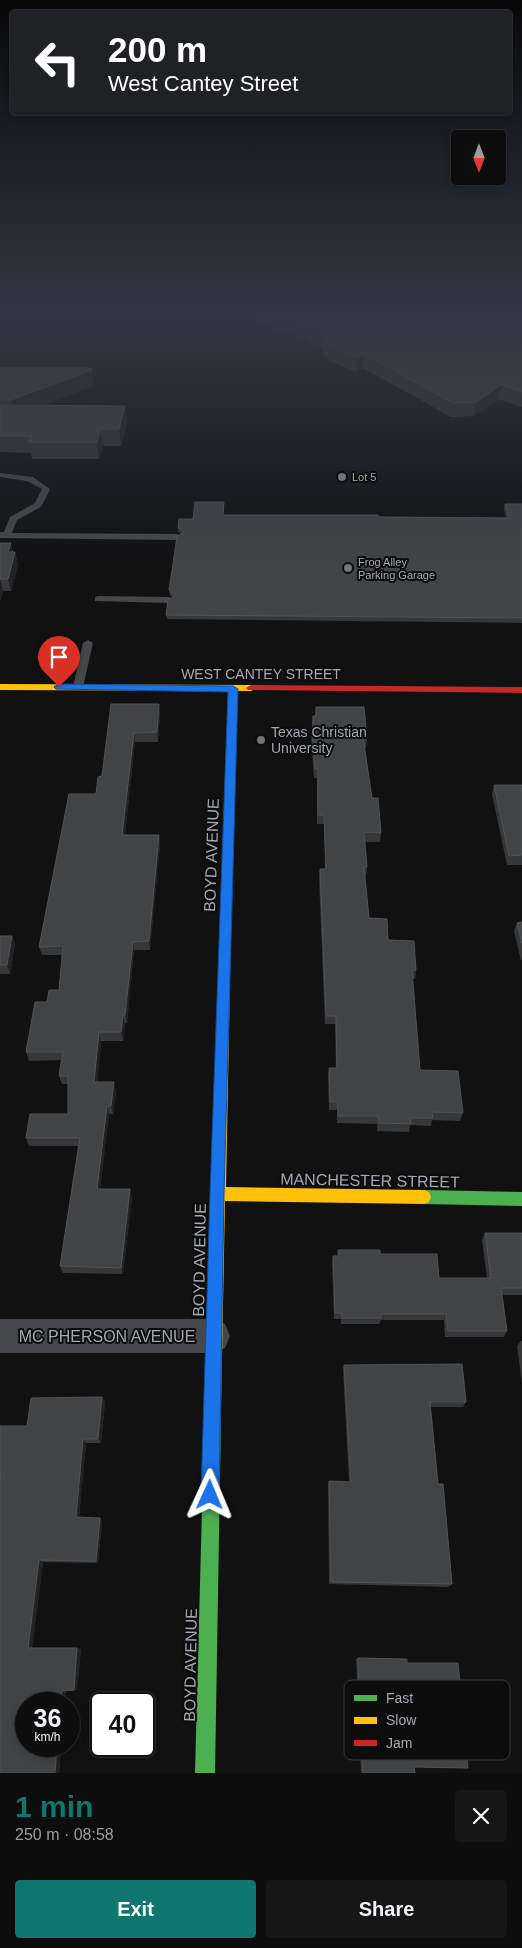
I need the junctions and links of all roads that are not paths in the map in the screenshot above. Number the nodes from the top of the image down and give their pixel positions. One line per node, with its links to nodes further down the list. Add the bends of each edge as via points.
1 (0, 475): 2 (lane, via 38,482 46,490 38,505 13,519)
2 (4, 535): 3 (lane)
3 (178, 537)
4 (98, 599): 5 (lane)
5 (169, 600)
6 (88, 643): 8 (lane)
7 (0, 687): 8 (street, WEST CANTEY STREET)
8 (78, 687): 9 (street, WEST CANTEY STREET)
9 (233, 689): 10 (street, WEST CANTEY STREET); 11 (street, BOYD AVENUE)
10 (522, 690)
11 (217, 1194): 12 (street, MANCHESTER STREET); 14 (street, BOYD AVENUE)
12 (522, 1199)
13 (0, 1336): 14 (street, MC PHERSON AVENUE)
14 (213, 1336): 15 (street, BOYD AVENUE)
15 (205, 1773)

